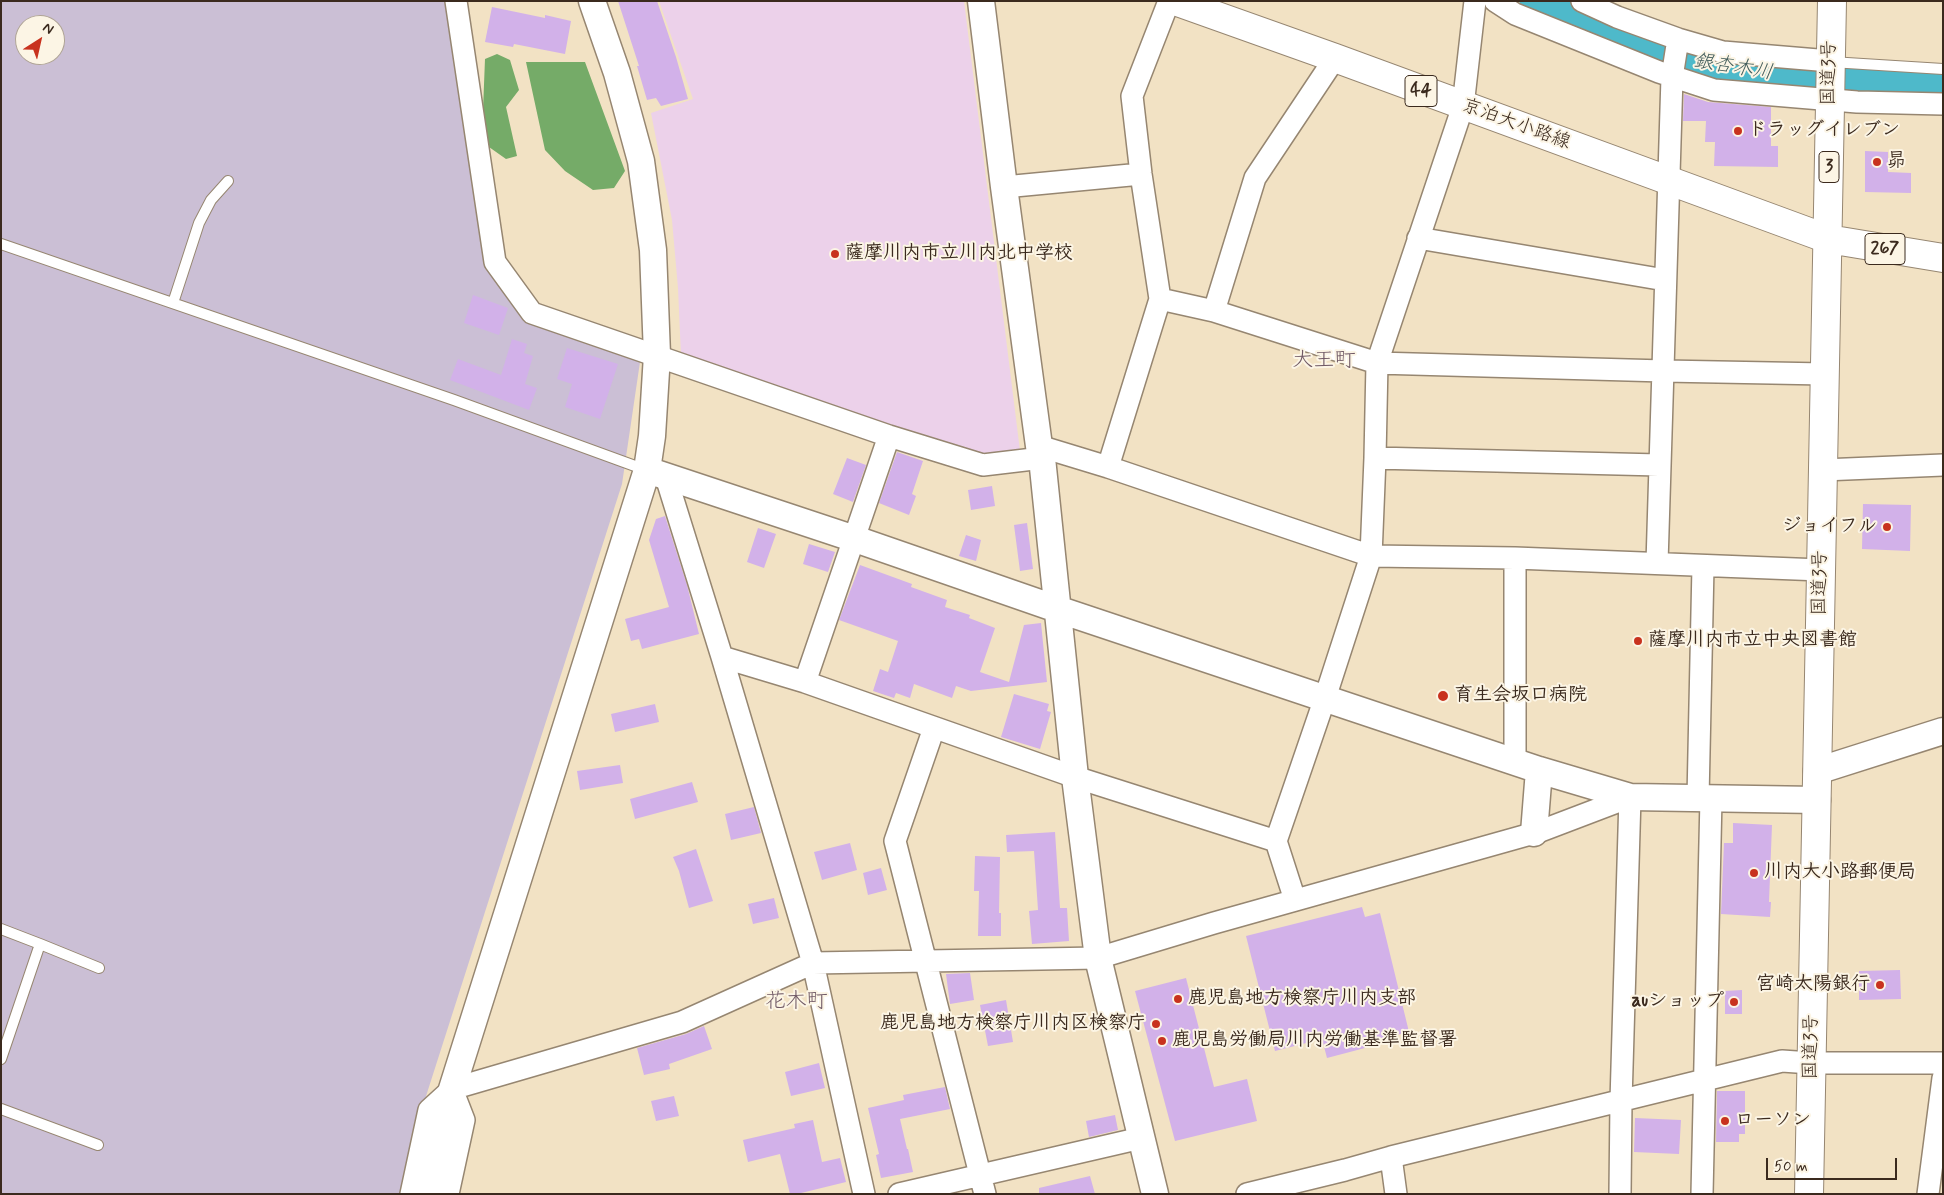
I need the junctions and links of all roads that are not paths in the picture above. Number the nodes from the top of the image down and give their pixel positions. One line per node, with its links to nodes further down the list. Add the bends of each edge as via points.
1 (456, 1): 29 (street, via 495,262 532,313)
2 (592, 1): 29 (street, via 617,74 641,161 652,250)
3 (981, 1): 20 (street)
4 (1175, 1): 11 (main road, 京泊大小路線 / 44); 17 (street, via 1132,96)
5 (1475, 1): 16 (street)
6 (1495, 1): 13 (street, via 1515,14)
7 (1582, 1): 9 (street)
8 (1832, 1): 14 (main road, 国道3号 / 3)
9 (1617, 9): 10 (street)
10 (1677, 42): 13 (street); 14 (street)
11 (1335, 58): 16 (main road, 京泊大小路線 / 44); 28 (street, via 1255,178)
12 (1943, 69): 14 (lane)
13 (1672, 73): 14 (street, via 1714,90); 19 (street)
14 (1830, 81): 15 (street); 22 (main road, 国道3号 / 3)
15 (1943, 104)
16 (1463, 106): 19 (main road, 京泊大小路線 / 44); 21 (street)
17 (1141, 174): 20 (street); 26 (street)
18 (228, 181): 27 (lane, via 210,200 199,223)
19 (1668, 181): 22 (main road, 京泊大小路線 / 44); 25 (street)
20 (1004, 187): 34 (street)
21 (1418, 238): 25 (street); 30 (street)
22 (1828, 240): 24 (main road, 267); 32 (main road, 国道3号 / 3)
23 (1, 244): 27 (lane)
24 (1943, 258)
25 (1664, 280): 31 (street)
26 (1160, 299): 28 (street); 38 (street)
27 (173, 303): 40 (lane)
28 (1214, 311): 30 (street)
29 (657, 355): 33 (street); 40 (street, via 652,436)
30 (1377, 363): 31 (street); 35 (street)
31 (1664, 371): 32 (street); 36 (street)
32 (1825, 374): 39 (main road, 国道3号 / 3)
33 (889, 436): 34 (street, via 983,465); 41 (street)
34 (1041, 452): 38 (street); 47 (street)
35 (1375, 458): 36 (street); 42 (street)
36 (1659, 465): 44 (street)
37 (1943, 465): 39 (street)
38 (1108, 467): 42 (street)
39 (1823, 470): 46 (main road, 国道3号 / 3)
40 (656, 473): 41 (street); 48 (street); 73 (street)
41 (855, 539): 47 (street); 49 (street)
42 (1371, 556): 43 (street); 50 (street)
43 (1515, 558): 44 (street); 53 (street)
44 (1657, 563): 45 (street)
45 (1703, 566): 46 (street); 57 (street)
46 (1822, 570): 54 (main road, 国道3号 / 3)
47 (1057, 610): 50 (street); 55 (street)
48 (722, 657): 49 (street); 66 (street)
49 (805, 682): 51 (street)
50 (1325, 698): 53 (street); 60 (street)
51 (934, 728): 55 (street); 65 (street, via 895,841)
52 (1943, 731): 54 (street)
53 (1527, 766): 56 (street); 59 (street)
54 (1817, 771): 58 (main road, 国道3号 / 3)
55 (1075, 777): 60 (street); 64 (street)
56 (1630, 797): 57 (street); 59 (street); 74 (street)
57 (1705, 798): 58 (street); 72 (street)
58 (1817, 800): 69 (main road, 国道3号 / 3)
59 (1536, 832): 61 (street)
60 (1276, 841): 61 (street)
61 (1295, 900): 64 (street)
62 (1, 929): 63 (lane)
63 (40, 944): 67 (lane); 68 (lane)
64 (1098, 958): 65 (street); 76 (street)
65 (925, 960): 66 (street); 79 (street)
66 (813, 963): 73 (street, via 682,1022); 83 (street)
67 (99, 968)
68 (1, 1059)
69 (1811, 1063): 70 (street); 72 (street, via 1782,1061); 90 (main road, 国道3号 / 3)
70 (1943, 1063)
71 (1943, 1078): 91 (street)
72 (1705, 1080): 74 (street); 89 (street)
73 (452, 1089): 80 (street, via 429,1110); 81 (street); 82 (street, via 464,1120)
74 (1621, 1101): 78 (street); 88 (street)
75 (1, 1109): 77 (lane)
76 (1141, 1138): 79 (street); 85 (street)
77 (98, 1145)
78 (1391, 1157): 86 (street); 87 (street)
79 (982, 1184): 84 (street)
80 (411, 1194)
81 (431, 1194)
82 (448, 1194)
83 (864, 1194)
84 (899, 1194)
85 (1155, 1194)
86 (1247, 1194)
87 (1396, 1194)
88 (1620, 1194)
89 (1702, 1194)
90 (1809, 1194)
91 (1928, 1194)

